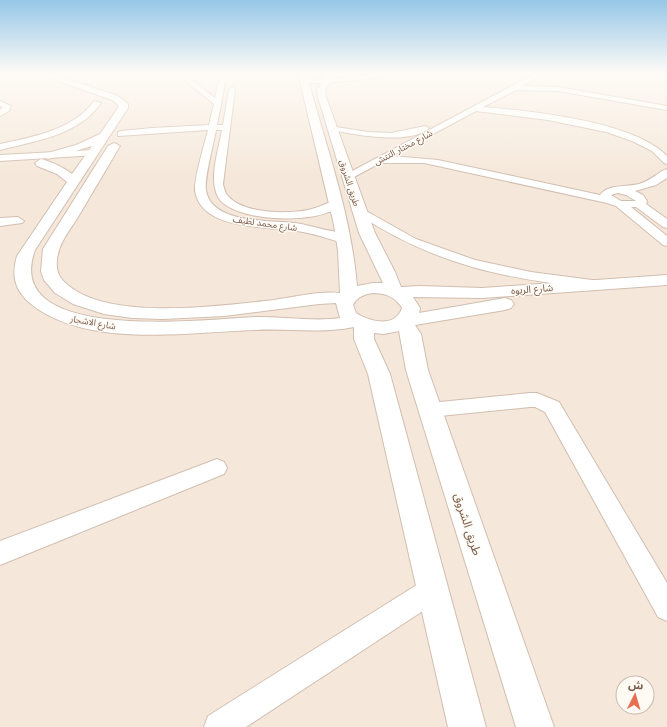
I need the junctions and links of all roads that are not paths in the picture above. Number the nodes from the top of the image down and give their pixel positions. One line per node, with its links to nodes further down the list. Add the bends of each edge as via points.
1 (92, 107): 21 (street, via 83,117 62,128)
2 (122, 107): 19 (street, شارع الاشجار)
3 (135, 107): 18 (street, شارع الاشجار)
4 (217, 107): 12 (street, شارع محمد لطيف)
5 (229, 107): 14 (street, شارع محمد لطيف)
6 (312, 107): 37 (street, طريق الشروق)
7 (326, 107): 16 (street, طريق الشروق)
8 (464, 107): 11 (street); 15 (street, شارع مختار التتش)
9 (482, 107): 11 (street, شارع مختار التتش)
10 (520, 107): 22 (street, via 631,133)
11 (475, 109): 17 (street, شارع مختار التتش); 27 (street, via 522,113 612,132 650,146)
12 (214, 122): 13 (street, via 153,126); 14 (street); 18 (street); 42 (street, شارع محمد لطيف, via 200,188 200,197 205,205 229,218 307,229)
13 (134, 124)
14 (227, 125): 37 (street, شارع محمد لطيف, via 219,191 223,198 232,204 261,214 288,216 314,213)
15 (428, 126): 16 (street, شارع مختار التتش, via 391,135 363,134); 17 (street)
16 (333, 128): 30 (street, طريق الشروق)
17 (438, 129): 20 (street, شارع مختار التتش)
18 (121, 134): 34 (street, شارع الاشجار)
19 (104, 136): 23 (street, شارع الاشجار); 25 (street)
20 (415, 141): 26 (street, شارع مختار التتش); 33 (street, via 448,159)
21 (0, 147)
22 (667, 149)
23 (90, 157): 25 (street); 31 (street, شارع الاشجار)
24 (0, 158): 25 (street)
25 (45, 159): 28 (street); 31 (street)
26 (379, 160): 30 (street, شارع مختار التتش); 33 (street, via 429,160 560,191)
27 (667, 161)
28 (0, 164)
29 (667, 172): 33 (street, via 649,184)
30 (348, 176): 38 (street, طريق الشروق)
31 (73, 181): 36 (street, شارع الاشجار)
32 (667, 188): 35 (street)
33 (614, 197): 35 (street, via 637,195); 43 (street)
34 (80, 202): 36 (street); 48 (street, شارع الاشجار, via 51,249 47,261 48,273 55,284 66,294 83,303 104,309 156,312 255,307 328,297)
35 (641, 202): 41 (street)
36 (59, 203): 51 (street, شارع الاشجار, via 27,250 21,271 22,281 35,300 62,316 123,327 264,323 331,326)
37 (336, 204): 42 (street, طريق الشروق)
38 (359, 210): 45 (street, via 407,239 452,257 536,277); 46 (street, طريق الشروق, via 367,233)
39 (18, 221): 40 (street)
40 (0, 222)
41 (667, 224)
42 (344, 238): 48 (street, طريق الشروق)
43 (667, 242)
44 (667, 280): 45 (street, شارع الربوه)
45 (598, 285): 49 (street, شارع الربوه)
46 (396, 292): 48 (street, via 369,288); 49 (street, شارع الربوه, via 420,291); 50 (street, via 411,308)
47 (667, 293): 49 (street, شارع الربوه)
48 (348, 298): 51 (street, via 345,311)
49 (485, 299): 50 (street, شارع الربوه, via 432,318)
50 (405, 320): 51 (street, via 385,328); 52 (street, طريق الشروق, via 411,334 414,360)
51 (359, 324): 55 (street, via 379,374)
52 (430, 410): 56 (street, via 530,400 552,406); 59 (street, طريق الشروق)
53 (217, 468): 54 (street)
54 (0, 553)
55 (432, 590): 57 (street); 58 (street)
56 (667, 608)
57 (220, 727)
58 (467, 727)
59 (535, 727)

